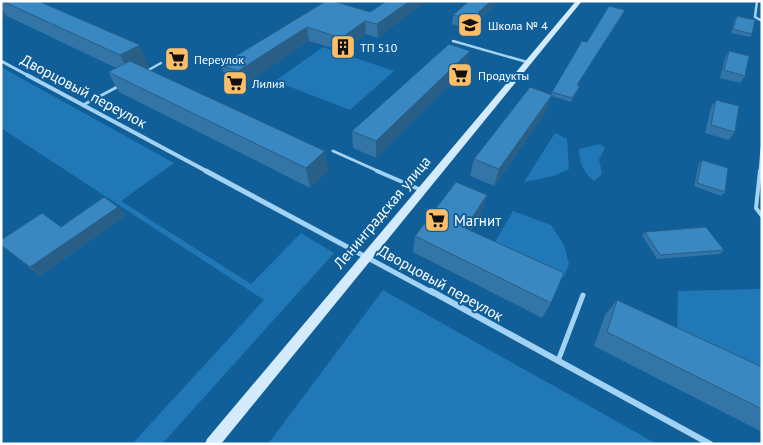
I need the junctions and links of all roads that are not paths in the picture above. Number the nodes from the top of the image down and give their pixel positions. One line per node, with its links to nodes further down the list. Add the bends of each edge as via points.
1 (579, 1): 6 (main road, Ленинградская улица)
2 (757, 1): 3 (lane, via 755,17)
3 (762, 21)
4 (454, 41): 6 (lane)
5 (1, 61): 10 (street, Дворцовый переулок)
6 (527, 62): 13 (main road, Ленинградская улица)
7 (161, 64): 8 (lane)
8 (144, 72)
9 (127, 82): 10 (lane)
10 (83, 105): 15 (street, Дворцовый переулок)
11 (762, 148): 14 (lane, via 756,208)
12 (333, 151): 13 (lane)
13 (421, 190): 15 (main road, Ленинградская улица)
14 (762, 216)
15 (366, 257): 17 (street, Дворцовый переулок); 18 (main road, Ленинградская улица)
16 (583, 295): 17 (lane)
17 (558, 361): 19 (street, Дворцовый переулок)
18 (212, 444)
19 (710, 444)

